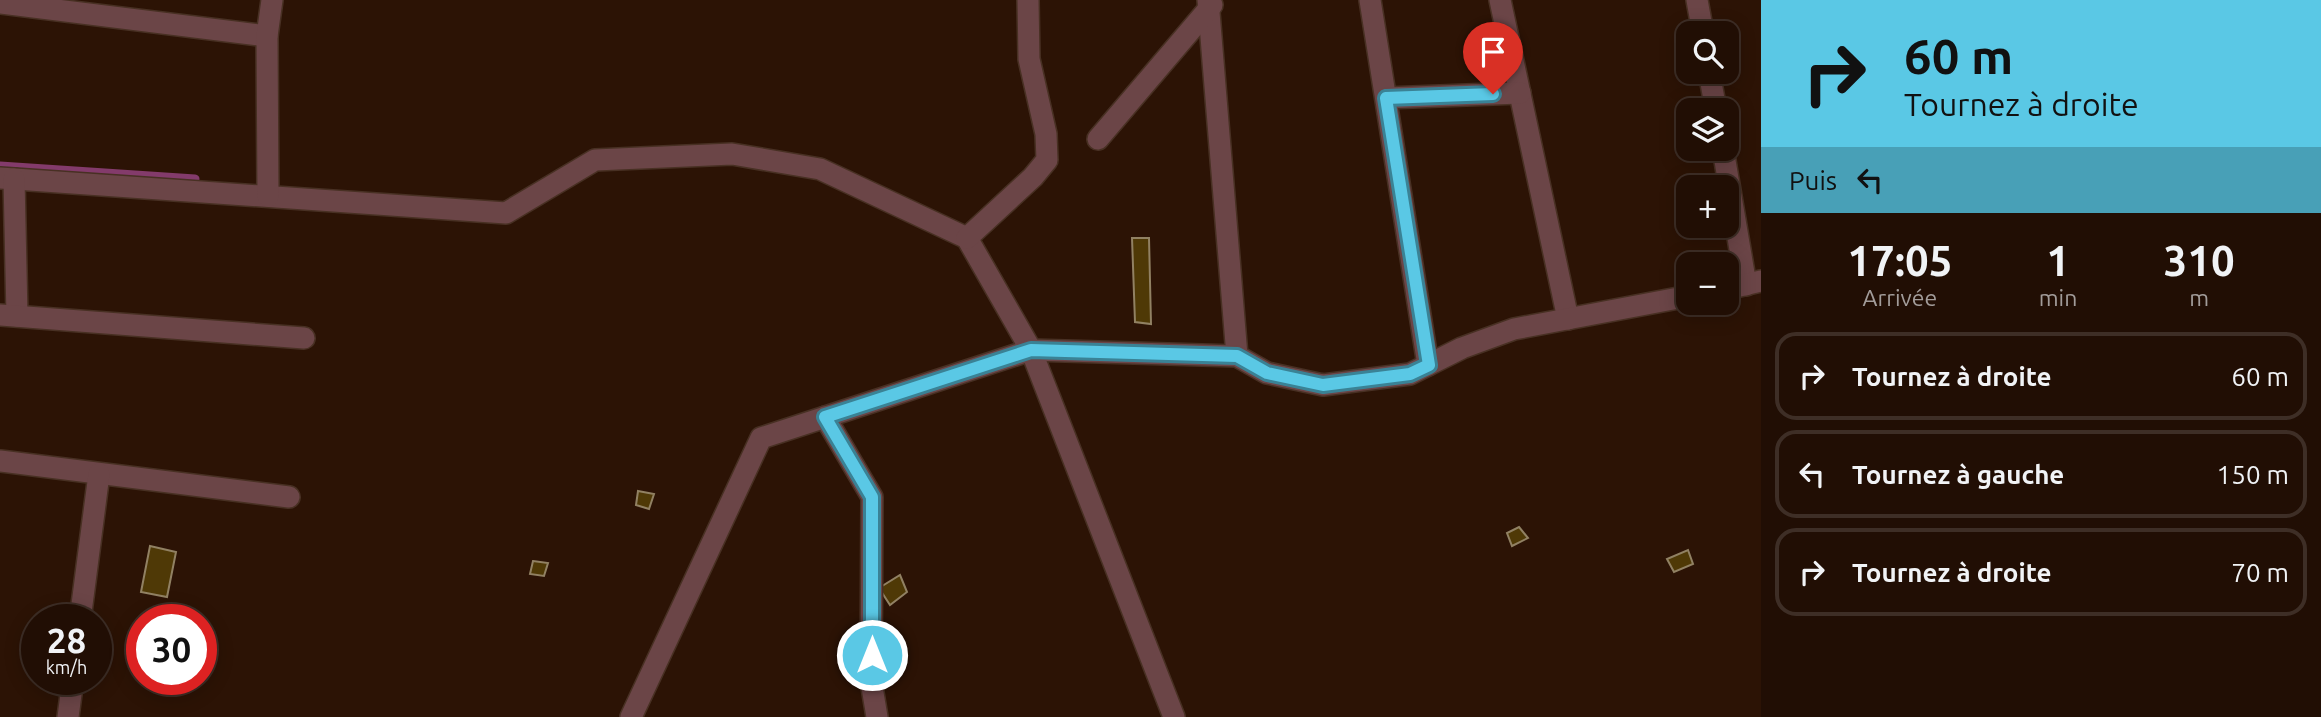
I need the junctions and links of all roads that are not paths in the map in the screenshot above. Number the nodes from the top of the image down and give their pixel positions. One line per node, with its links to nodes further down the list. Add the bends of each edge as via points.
1 (272, 0): 9 (street)
2 (1028, 0): 16 (street, via 1029,59 1046,134 1047,160)
3 (1370, 0): 11 (street)
4 (1500, 0): 10 (street)
5 (1697, 0): 8 (street)
6 (2, 2): 9 (street)
7 (1211, 3): 12 (street); 23 (street)
8 (1701, 21)
9 (267, 36): 15 (street)
10 (1520, 93): 11 (street); 20 (street)
11 (1386, 98): 24 (street)
12 (1098, 139)
13 (1725, 161): 17 (street)
14 (7, 179): 15 (street); 19 (street)
15 (268, 197): 16 (street, via 506,213 595,160 732,154 820,169)
16 (967, 238): 22 (street)
17 (1745, 285)
18 (1676, 298): 20 (street)
19 (9, 315): 21 (street)
20 (1568, 319): 24 (street, via 1514,329)
21 (304, 338)
22 (1031, 350): 23 (street); 25 (street); 34 (street)
23 (1237, 356): 24 (street, via 1267,373 1323,385 1410,374)
24 (1429, 365)
25 (825, 417): 32 (street, via 761,438); 33 (street, via 872,497 872,681)
26 (0, 461): 27 (street)
27 (99, 474): 28 (street); 29 (street)
28 (289, 497)
29 (82, 604)
30 (71, 695): 31 (street)
31 (68, 717)
32 (631, 717)
33 (877, 717)
34 (1174, 717)

